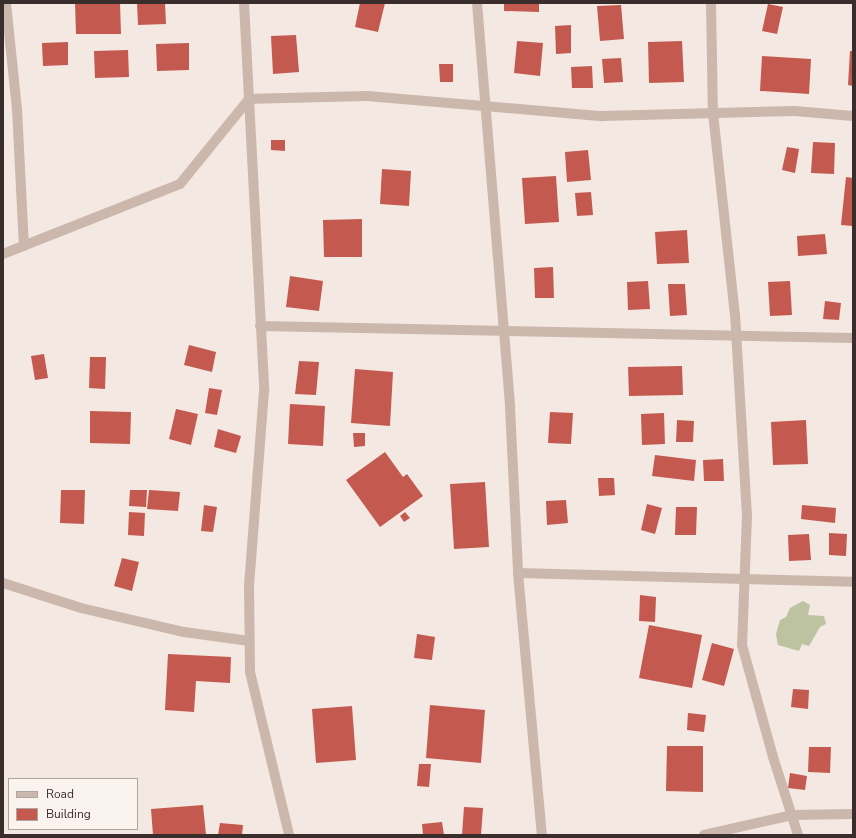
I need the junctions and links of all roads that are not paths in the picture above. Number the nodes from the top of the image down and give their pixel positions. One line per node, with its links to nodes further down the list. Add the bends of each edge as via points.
1 (6, 3): 9 (street, via 17,109)
2 (244, 3): 5 (street)
3 (477, 3): 6 (street)
4 (711, 3): 7 (street)
5 (249, 99): 6 (street, via 367,96); 9 (street, via 180,184); 11 (street)
6 (484, 106): 7 (street, via 602,116); 12 (street)
7 (713, 113): 8 (street, via 795,111); 13 (street)
8 (853, 116)
9 (24, 246): 10 (street)
10 (3, 254)
11 (260, 326): 12 (street); 19 (street, via 264,390 249,587)
12 (503, 331): 13 (street); 15 (street)
13 (737, 338): 14 (street); 16 (street, via 747,516)
14 (853, 338)
15 (518, 573): 16 (street); 23 (street)
16 (745, 580): 17 (street); 21 (street, via 742,645)
17 (853, 582)
18 (3, 583): 19 (street, via 82,608 184,632)
19 (249, 641): 22 (street, via 250,672)
20 (853, 814): 21 (street)
21 (792, 815): 24 (street); 25 (street)
22 (289, 835)
23 (542, 835)
24 (704, 835)
25 (798, 835)

